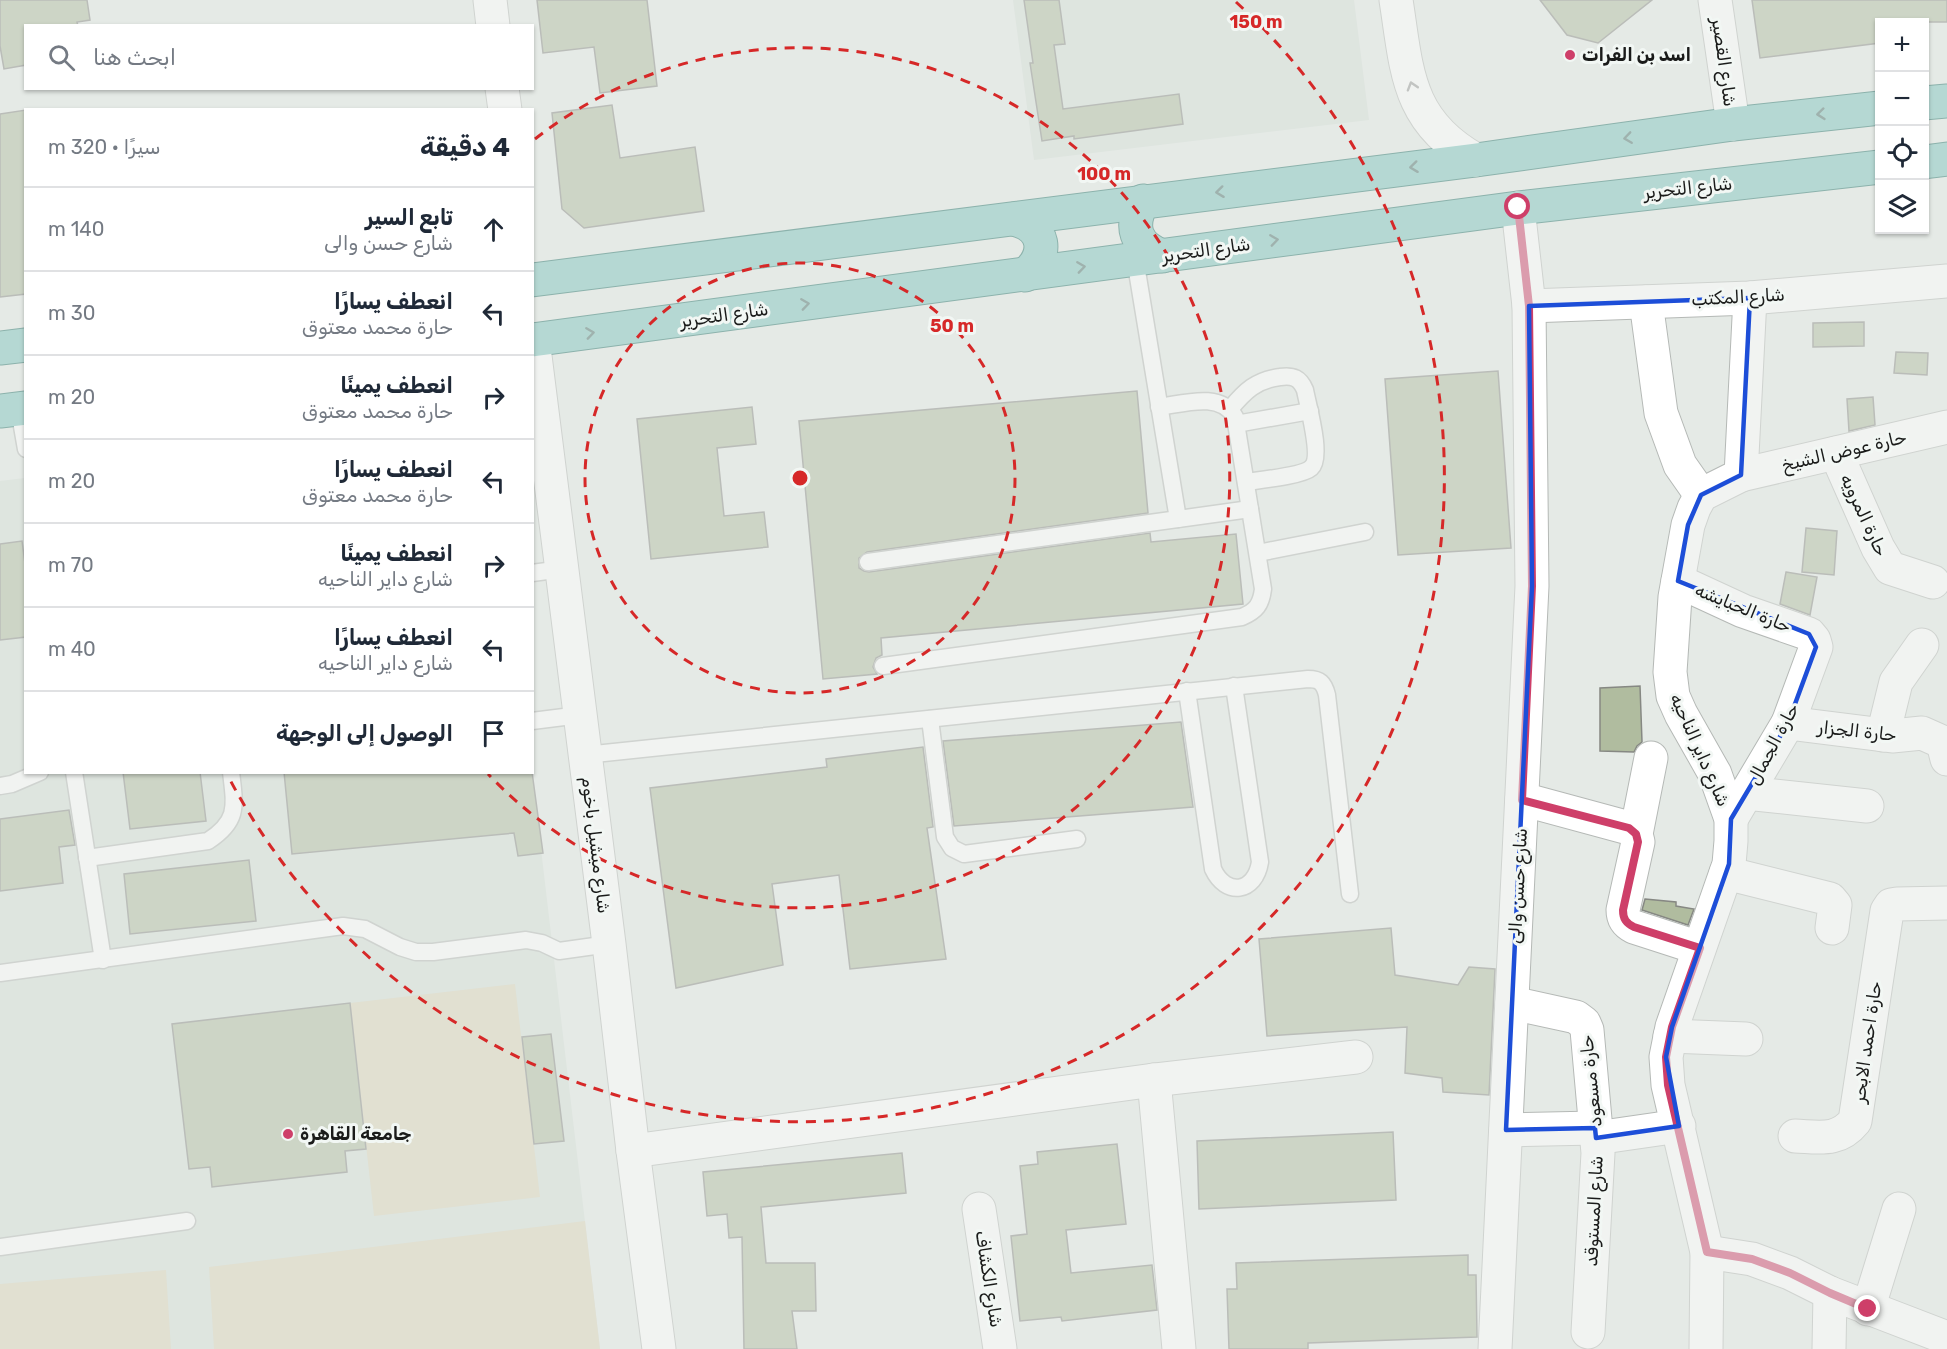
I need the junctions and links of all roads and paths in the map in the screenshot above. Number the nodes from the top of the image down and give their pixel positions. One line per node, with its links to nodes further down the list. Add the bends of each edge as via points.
1 (490, 0): 4 (street)
2 (1396, 0): 12 (street, one-way to 2, via 1442,137 1418,104)
3 (1715, 0): 10 (street, شارع القصير)
4 (493, 24)
5 (502, 90): 8 (street)
6 (1947, 101): 7 (main road)
7 (1929, 103)
8 (505, 108)
9 (1875, 109): 10 (main road, one-way to 10)
10 (1732, 124): 12 (main road, one-way to 12)
11 (1947, 159): 13 (main road)
12 (1476, 160): 15 (main road, one-way to 15)
13 (1929, 161)
14 (1875, 168): 16 (main road, شارع التحرير)
15 (1143, 201): 17 (main road); 18 (main road, via 1136,213 1135,227)
16 (1518, 207): 18 (main road, شارع التحرير, one-way to 16); 24 (street, شارع حسن والى)
17 (1014, 219): 19 (main road, via 1026,222 1041,243 1041,255); 20 (main road)
18 (1149, 257): 19 (main road, شارع التحرير, one-way to 18); 29 (lane)
19 (1026, 275): 25 (main road, شارع التحرير, one-way to 19)
20 (534, 280)
21 (1947, 281): 22 (street, شارع المكتب)
22 (1750, 298): 23 (street, شارع المكتب); 36 (street)
23 (1646, 302): 24 (street, شارع المكتب); 38 (street, via 1661,413 1680,465)
24 (1529, 306): 64 (street, شارع حسن والى, via 1532,586)
25 (534, 340)
26 (24, 345): 27 (main road)
27 (0, 348)
28 (534, 356): 44 (street, شارع ميشيل باخوم)
29 (1159, 407): 32 (lane, via 1220,402); 40 (lane)
30 (15, 410): 34 (lane)
31 (1310, 411): 32 (lane); 32 (lane, via 1302,382 1294,376 1266,379 1252,387 1240,397); 37 (lane, via 1317,459 1311,468)
32 (1233, 417): 37 (lane)
33 (1947, 427): 35 (street, حارة عوض الشيخ)
34 (24, 442)
35 (1836, 453): 36 (street, حارة عوض الشيخ); 46 (street, حارة المرويه, via 1890,568)
36 (1741, 475): 38 (street)
37 (1246, 482): 39 (lane)
38 (1701, 495): 45 (street, شارع داير الناحيه, via 1688,525)
39 (1250, 509): 40 (lane); 42 (lane)
40 (1178, 519): 43 (lane)
41 (1365, 532): 42 (lane)
42 (1257, 553): 49 (lane, via 1262,602 1254,612 1242,617)
43 (868, 562)
44 (547, 571): 52 (street, شارع ميشيل باخوم)
45 (1678, 581): 47 (street, حارة الحبايشه, via 1743,611); 65 (street, شارع داير الناحيه, via 1670,672 1673,696 1715,774)
46 (1933, 582)
47 (1809, 634): 55 (street, حارة الجمال, via 1816,647)
48 (1922, 645): 56 (street, via 1896,682)
49 (884, 666)
50 (1234, 686): 51 (lane); 51 (lane, via 1260,862 1258,874 1250,884 1239,888 1218,880 1213,869); 71 (lane, via 1308,679 1318,679 1325,686)
51 (1187, 691): 53 (lane)
52 (580, 715): 54 (lane); 57 (street, شارع ميشيل باخوم)
53 (930, 719): 57 (lane); 68 (lane, via 945,837 952,848 964,854)
54 (534, 721)
55 (1788, 723): 56 (street, حارة الجزار); 65 (street, حارة الجمال)
56 (1883, 735): 59 (street, حارة الجزار, via 1931,736 1940,741)
57 (585, 755): 74 (street, شارع ميشيل باخوم)
58 (1651, 758): 67 (street)
59 (1947, 759)
60 (35, 774): 63 (lane)
61 (74, 774): 69 (lane)
62 (231, 774): 69 (lane, via 233,814 224,831 208,841)
63 (0, 786)
64 (1522, 800): 67 (street, via 1629,828); 78 (street, شارع حسن والى)
65 (1739, 806): 66 (street); 70 (street, شارع داير الناحيه)
66 (1867, 806)
67 (1636, 834): 75 (street, via 1637,849 1623,910 1626,923)
68 (1077, 839)
69 (87, 858): 76 (lane)
70 (1726, 873): 73 (street, via 1830,899 1835,905); 75 (street, شارع داير الناحيه)
71 (1350, 894)
72 (1947, 903): 86 (street, حارة احمد الابحر, via 1891,905 1886,916 1855,1121 1846,1132 1831,1137)
73 (1832, 928)
74 (609, 944): 76 (lane, via 560,951 526,940 416,952 365,929 343,926); 87 (street, شارع ميشيل باخوم)
75 (1700, 948): 79 (street, شارع داير الناحيه)
76 (103, 960): 77 (lane)
77 (0, 973)
78 (1512, 1003): 84 (street, شارع حسن والى); 85 (street, حارة مسعود, via 1576,1017 1584,1023)
79 (1670, 1036): 80 (street); 83 (street, شارع داير الناحيه, via 1666,1057 1668,1085)
80 (1746, 1039)
81 (1356, 1057): 82 (street)
82 (1154, 1080): 87 (street); 99 (street)
83 (1679, 1126): 85 (street, شارع المستوقد); 92 (street, شارع داير الناحيه)
84 (1506, 1130): 85 (street); 100 (street, شارع حسن والى)
85 (1596, 1133): 95 (street, شارع المستوقد)
86 (1795, 1136)
87 (633, 1151): 97 (street, شارع ميشيل باخوم)
88 (978, 1209): 98 (street, شارع الكشاف)
89 (1899, 1209): 94 (street)
90 (188, 1221): 91 (lane)
91 (0, 1247)
92 (1707, 1252): 93 (street, via 1752,1259); 101 (street, شارع داير الناحيه)
93 (1830, 1293): 94 (street); 102 (street)
94 (1868, 1309): 96 (street)
95 (1588, 1332)
96 (1947, 1338)
97 (660, 1349)
98 (1000, 1349)
99 (1179, 1349)
100 (1495, 1349)
101 (1706, 1349)
102 (1829, 1349)

